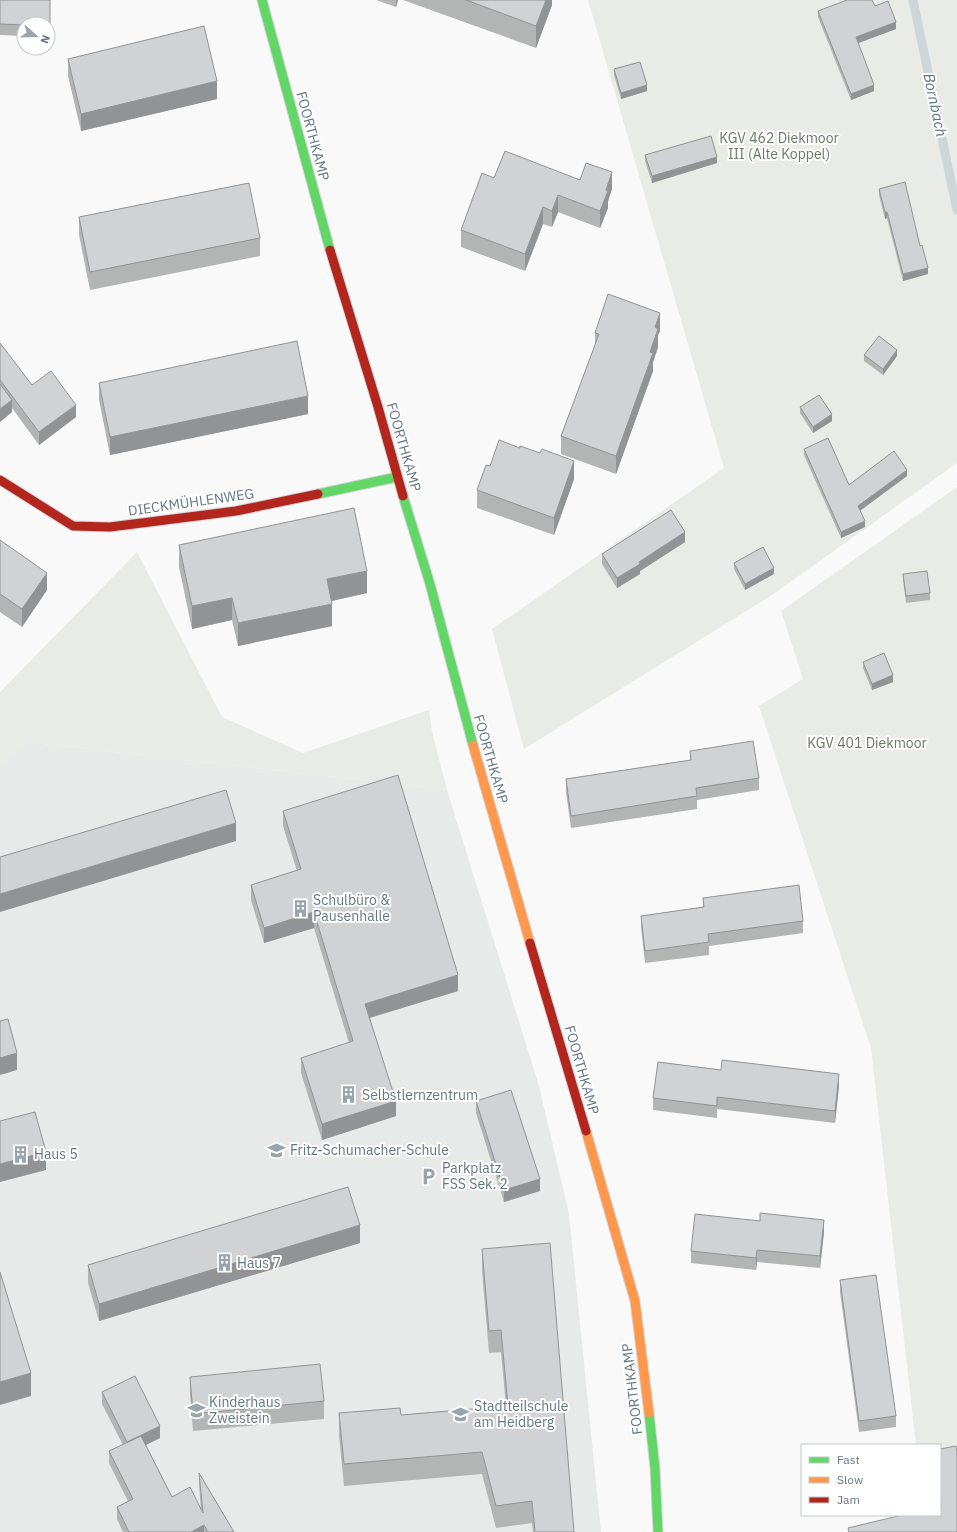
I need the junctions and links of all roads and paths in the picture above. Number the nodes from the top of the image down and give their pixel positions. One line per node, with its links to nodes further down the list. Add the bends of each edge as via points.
1 (262, 0): 2 (street, FOORTHKAMP, via 330,249)
2 (397, 477): 3 (street, DIECKMÜHLENWEG, via 236,511 110,527 73,526); 4 (street, FOORTHKAMP, via 430,584 482,778 635,1301 653,1453)
3 (0, 480)
4 (658, 1532)

